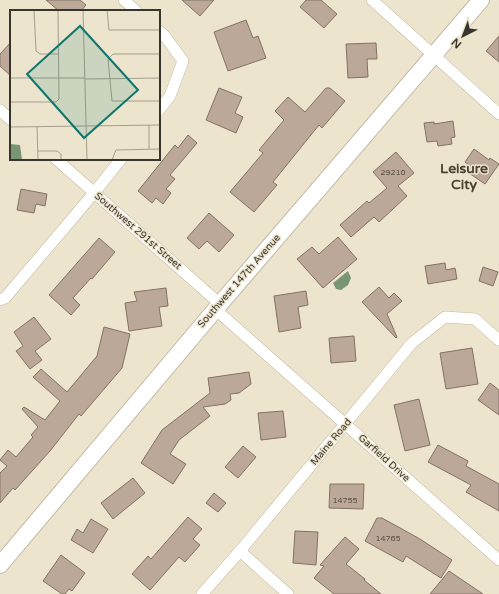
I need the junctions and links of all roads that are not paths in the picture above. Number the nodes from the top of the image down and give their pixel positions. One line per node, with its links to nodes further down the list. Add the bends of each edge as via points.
1 (124, 0): 4 (street)
2 (372, 0): 6 (street)
3 (481, 0): 6 (street, Southwest 147th Avenue)
4 (135, 10)
5 (161, 33): 7 (street, via 183,62 170,96)
6 (434, 55): 9 (street); 15 (street, Southwest 147th Avenue)
7 (160, 109)
8 (0, 110): 10 (street)
9 (499, 114)
10 (10, 119)
11 (57, 160): 13 (street, Southwest 291st Street)
12 (119, 160): 13 (street)
13 (94, 193): 14 (street, via 5,298); 15 (street, Southwest 291st Street)
14 (0, 300)
15 (217, 306): 17 (street, Garfield Drive); 20 (street, Southwest 147th Avenue)
16 (499, 340): 17 (street, Maine Road, via 475,319 445,317 412,344)
17 (345, 424): 18 (street, Maine Road); 19 (street, Garfield Drive)
18 (240, 551): 21 (street, Maine Road); 22 (street)
19 (499, 560)
20 (0, 565)
21 (202, 594)
22 (288, 594)

